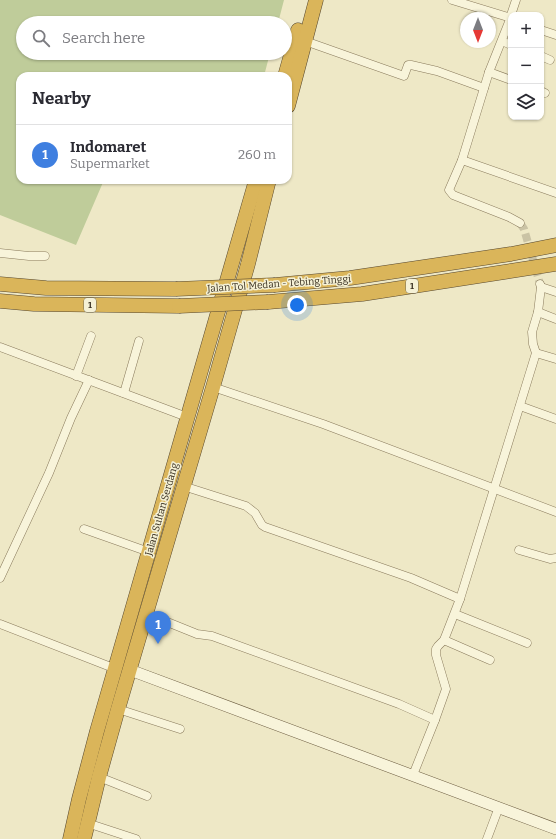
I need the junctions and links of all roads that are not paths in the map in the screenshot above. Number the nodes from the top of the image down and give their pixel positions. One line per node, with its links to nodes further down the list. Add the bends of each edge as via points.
1 (306, 0): 13 (highway)
2 (316, 0): 10 (highway)
3 (452, 0): 6 (street)
4 (516, 0): 5 (street)
5 (512, 12)
6 (508, 16)
7 (508, 25): 11 (street)
8 (544, 31): 9 (street)
9 (556, 35)
10 (305, 41): 20 (street, via 404,76 411,65 437,71); 21 (highway)
11 (502, 41): 12 (street); 18 (street)
12 (508, 44)
13 (292, 51)
14 (544, 57): 16 (street)
15 (289, 60): 17 (highway)
16 (550, 60)
17 (286, 72)
18 (489, 72): 19 (street); 20 (street)
19 (508, 79)
20 (484, 88): 22 (street)
21 (292, 91)
22 (462, 160): 25 (street); 26 (street, via 450,193 509,216)
23 (255, 184): 46 (highway, Jalan Sultan Serdang)
24 (268, 184): 43 (highway, Jalan Sultan Serdang)
25 (556, 192)
26 (520, 223)
27 (556, 245): 31 (highway, Jalan Tol Medan - Tebing Tinggi / 1, bridge, via 350,278 275,285 176,289 46,288)
28 (0, 253): 29 (street)
29 (45, 256)
30 (556, 264): 33 (highway, Jalan Tol Medan - Tebing Tinggi / 1, bridge, via 362,294 268,302 179,306 34,304)
31 (0, 284)
32 (556, 292): 34 (street, via 541,285)
33 (0, 301)
34 (538, 312): 35 (street); 39 (street, via 532,332)
35 (556, 319)
36 (91, 336): 41 (street)
37 (139, 341): 44 (street)
38 (0, 348): 41 (street)
39 (536, 353): 40 (street); 45 (street)
40 (556, 360)
41 (76, 376): 42 (street)
42 (88, 380): 44 (street); 55 (street)
43 (213, 387): 48 (highway, Jalan Sultan Serdang); 49 (street, via 323,424)
44 (124, 394): 46 (street)
45 (520, 406): 47 (street); 49 (street)
46 (187, 417): 53 (highway, Jalan Sultan Serdang)
47 (556, 419)
48 (183, 486): 56 (street, via 246,506 265,527 410,578); 57 (highway, Jalan Sultan Serdang)
49 (494, 488): 50 (street); 56 (street)
50 (556, 512)
51 (84, 529): 53 (street)
52 (518, 550): 54 (street, via 550,559)
53 (149, 552): 63 (highway, Jalan Sultan Serdang)
54 (556, 558)
55 (0, 578)
56 (460, 599): 58 (street)
57 (145, 614): 64 (highway, Jalan Sultan Serdang); 66 (street, via 399,704)
58 (455, 614): 60 (street); 61 (street)
59 (0, 624): 63 (street)
60 (444, 640): 62 (street); 66 (street, via 436,652 446,689)
61 (527, 644)
62 (490, 660)
63 (116, 669): 74 (highway, Jalan Sultan Serdang)
64 (130, 670): 65 (highway, Jalan Sultan Serdang); 68 (street)
65 (118, 709): 67 (street); 69 (highway, Jalan Sultan Serdang)
66 (436, 720): 68 (street)
67 (180, 729)
68 (413, 775): 71 (street)
69 (99, 777): 70 (street); 72 (highway, Jalan Sultan Serdang)
70 (147, 796)
71 (498, 807): 73 (street); 77 (street)
72 (87, 823): 75 (highway, Jalan Sultan Serdang); 76 (street)
73 (556, 829)
74 (70, 839)
75 (84, 839)
76 (136, 839)
77 (488, 839)

